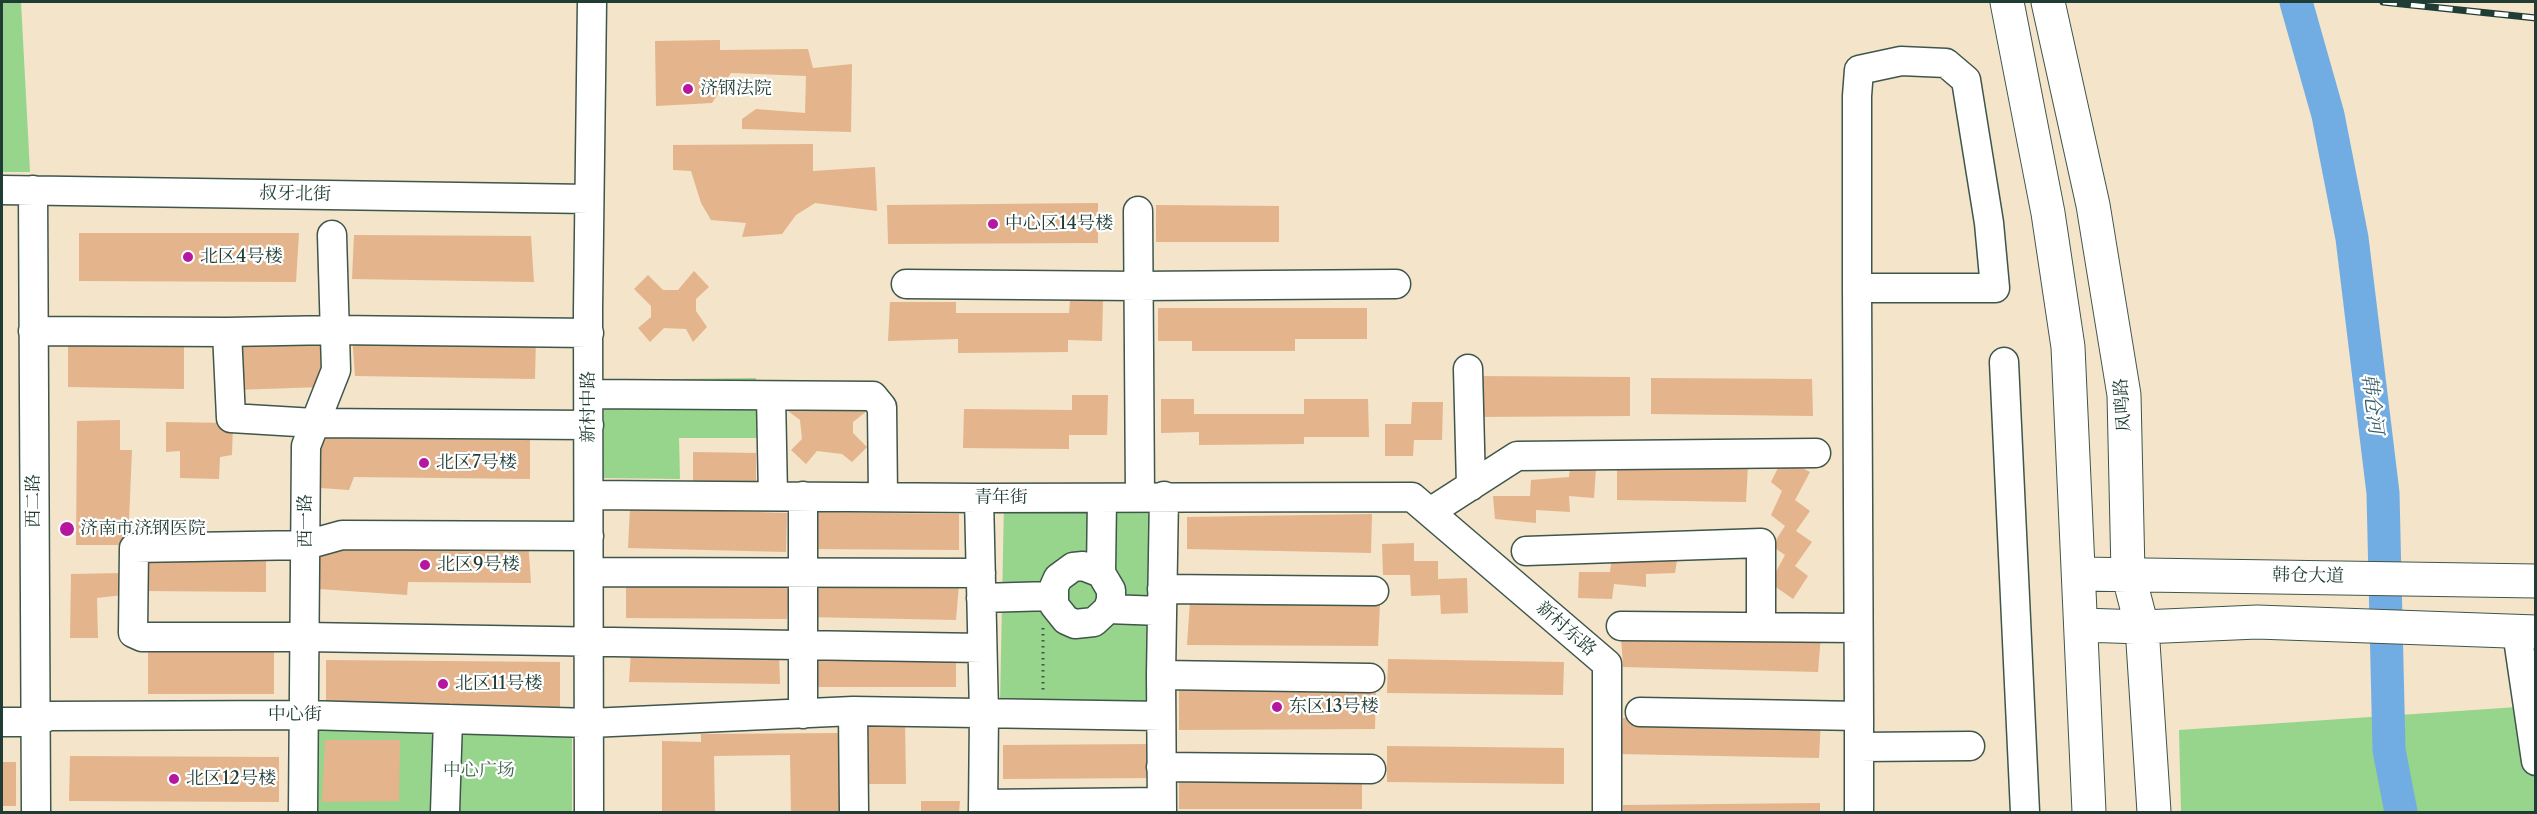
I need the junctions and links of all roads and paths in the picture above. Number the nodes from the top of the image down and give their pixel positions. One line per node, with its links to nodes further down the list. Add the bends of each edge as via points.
1 (592, 2): 6 (street, 新村中路)
2 (2007, 2): 40 (main road, via 2048,213 2068,347)
3 (2048, 2): 39 (main road, 凤鸣路, via 2093,205 2124,395)
4 (2, 190): 5 (street, 叔牙北街)
5 (33, 190): 6 (street, 叔牙北街); 14 (street, 西二路)
6 (589, 200): 16 (street, 新村中路)
7 (1138, 211): 11 (street)
8 (332, 235): 13 (street, 西一路)
9 (906, 284): 11 (street)
10 (1396, 284): 11 (street)
11 (1138, 286): 29 (street)
12 (1857, 288): 12 (street, via 1995,288 1989,223 1966,80 1946,63 1901,61 1858,70); 51 (street)
13 (335, 330): 15 (street); 16 (street); 21 (street, 西一路, via 336,370)
14 (33, 331): 15 (street); 69 (street, 西二路)
15 (227, 332): 21 (street, via 231,418)
16 (589, 333): 19 (street, 新村中路)
17 (2004, 362): 85 (street)
18 (1468, 369): 24 (street)
19 (589, 394): 20 (street); 22 (street, 新村中路)
20 (771, 396): 26 (street); 28 (street, via 873,396 882,407)
21 (314, 423): 22 (street); 34 (street, 西一路, via 306,446)
22 (589, 425): 25 (street, 新村中路)
23 (1816, 453): 24 (street, via 1517,456)
24 (1471, 486): 32 (street)
25 (589, 495): 26 (street, 青年街); 33 (street, 新村中路)
26 (773, 496): 27 (street, 青年街)
27 (803, 496): 28 (street, 青年街); 37 (street)
28 (883, 496): 30 (street, 青年街)
29 (1152, 497): 31 (street, 青年街); 32 (street, 青年街); 45 (street)
30 (979, 498): 31 (street, 青年街); 42 (street)
31 (1102, 498): 38 (street)
32 (1421, 504): 83 (street, 新村东路, via 1607,664)
33 (589, 536): 34 (street, via 342,535); 36 (street, 新村中路)
34 (306, 545): 53 (street, 西一路); 53 (street, via 134,548 134,633 142,637)
35 (1526, 551): 49 (street, via 1761,543)
36 (589, 572): 37 (street); 54 (street, 新村中路)
37 (803, 572): 42 (street); 55 (street)
38 (1101, 573): 44 (street, via 1083,566 1073,567 1058,578); 46 (street, via 1110,590)
39 (2128, 573): 40 (main road, 韩仓大道); 41 (main road, 韩仓大道); 50 (main road, 凤鸣路)
40 (2080, 574): 48 (main road)
41 (2535, 581)
42 (981, 586): 44 (street); 56 (street)
43 (1374, 591): 45 (street)
44 (1047, 596): 46 (street, via 1059,614 1075,624 1094,622); 64 (path)
45 (1162, 600): 46 (street); 57 (street)
46 (1108, 609)
47 (1621, 626): 49 (street)
48 (2082, 626): 50 (main road); 86 (main road)
49 (1761, 627): 51 (street)
50 (2142, 627): 52 (main road, via 2257,622); 87 (main road, 凤鸣路)
51 (1858, 628): 66 (street)
52 (2526, 632): 73 (street)
53 (305, 637): 54 (street); 63 (street, 西一路)
54 (590, 643): 55 (street); 70 (street, 新村中路)
55 (804, 646): 56 (street); 62 (street)
56 (982, 648): 61 (street)
57 (1161, 675): 58 (street); 65 (street)
58 (1370, 678)
59 (853, 711): 61 (street, 中心街); 62 (street, 中心街); 82 (street)
60 (1640, 712): 66 (street)
61 (984, 713): 64 (street, 中心街); 77 (street)
62 (803, 714): 70 (street, 中心街)
63 (305, 715): 67 (street, 中心街); 69 (street, 中心街, via 49,716); 79 (street, 西一路)
64 (1044, 716): 65 (street, 中心街)
65 (1161, 716): 74 (street)
66 (1858, 716): 72 (street)
67 (448, 719): 70 (street, 中心街); 80 (street)
68 (2, 722): 69 (street, 中心街)
69 (36, 722): 78 (street, 西二路)
70 (590, 723): 81 (street, 新村中路)
71 (1970, 746): 72 (street)
72 (1858, 747): 84 (street)
73 (2535, 761)
74 (1161, 767): 75 (street); 76 (street)
75 (1371, 769)
76 (1161, 807): 77 (street)
77 (983, 808)
78 (36, 813)
79 (303, 813)
80 (445, 813)
81 (589, 813)
82 (855, 813)
83 (1607, 813)
84 (1859, 813)
85 (2025, 813)
86 (2089, 813)
87 (2154, 813)

